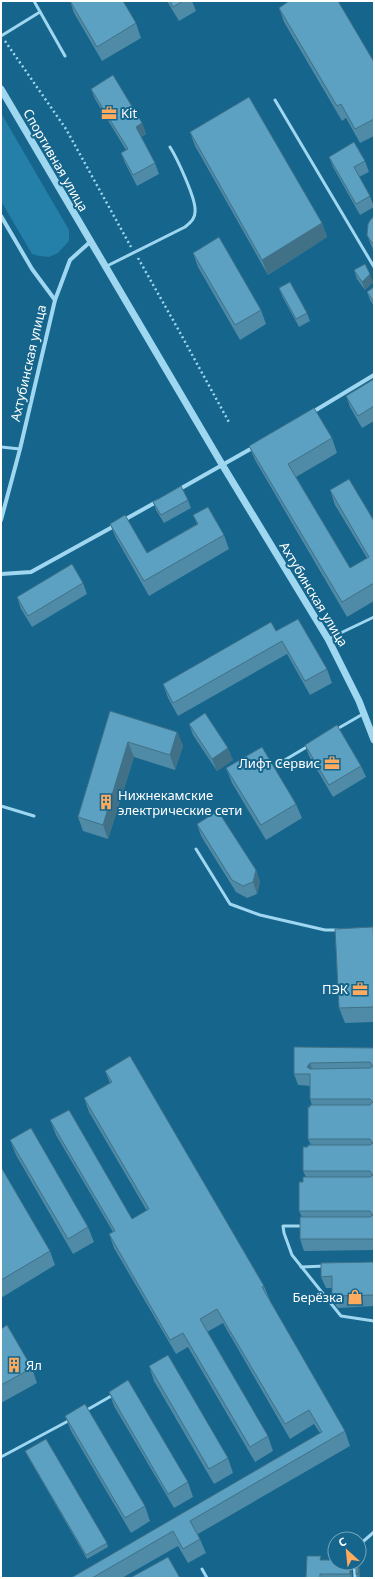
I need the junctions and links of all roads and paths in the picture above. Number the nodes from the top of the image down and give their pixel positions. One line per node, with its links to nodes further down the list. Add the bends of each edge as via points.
1 (34, 1): 2 (lane)
2 (40, 12): 3 (lane); 4 (lane)
3 (1, 36): 10 (path, via 66,129)
4 (65, 56)
5 (1, 90): 9 (street, Спортивная улица)
6 (275, 100): 12 (lane)
7 (170, 147): 10 (lane, via 188,183 196,208 193,220 185,227)
8 (1, 216): 13 (street, via 32,269)
9 (90, 242): 11 (street, Ахтубинская улица); 13 (street, Ахтубинская улица, via 70,260)
10 (135, 253): 11 (lane); 16 (path)
11 (105, 267): 20 (street, Ахтубинская улица)
12 (374, 267)
13 (55, 300): 19 (street, Ахтубинская улица)
14 (374, 375): 15 (street)
15 (308, 415)
16 (230, 424)
17 (256, 446): 20 (street)
18 (1, 447): 19 (lane)
19 (20, 449): 23 (street, Ахтубинская улица)
20 (222, 466): 21 (street); 26 (street, Ахтубинская улица)
21 (175, 492)
22 (161, 500): 24 (street, via 31,572)
23 (1, 520)
24 (1, 574)
25 (374, 617): 26 (lane)
26 (328, 639): 27 (street, Ахтубинская улица)
27 (364, 713): 28 (lane); 29 (street, Ахтубинская улица)
28 (331, 733)
29 (374, 740)
30 (311, 744): 31 (lane)
31 (278, 764)
32 (1, 806): 33 (lane)
33 (34, 816)
34 (196, 849): 35 (lane, via 230,904 260,915 325,930)
35 (346, 930)
36 (306, 1226): 37 (lane, via 283,1226 292,1255)
37 (301, 1266): 38 (lane); 39 (lane, via 341,1316)
38 (330, 1266)
39 (374, 1321)
40 (117, 1393): 41 (lane)
41 (83, 1412)
42 (76, 1416): 43 (lane)
43 (1, 1457)
44 (202, 1569): 45 (lane)
45 (207, 1578)

